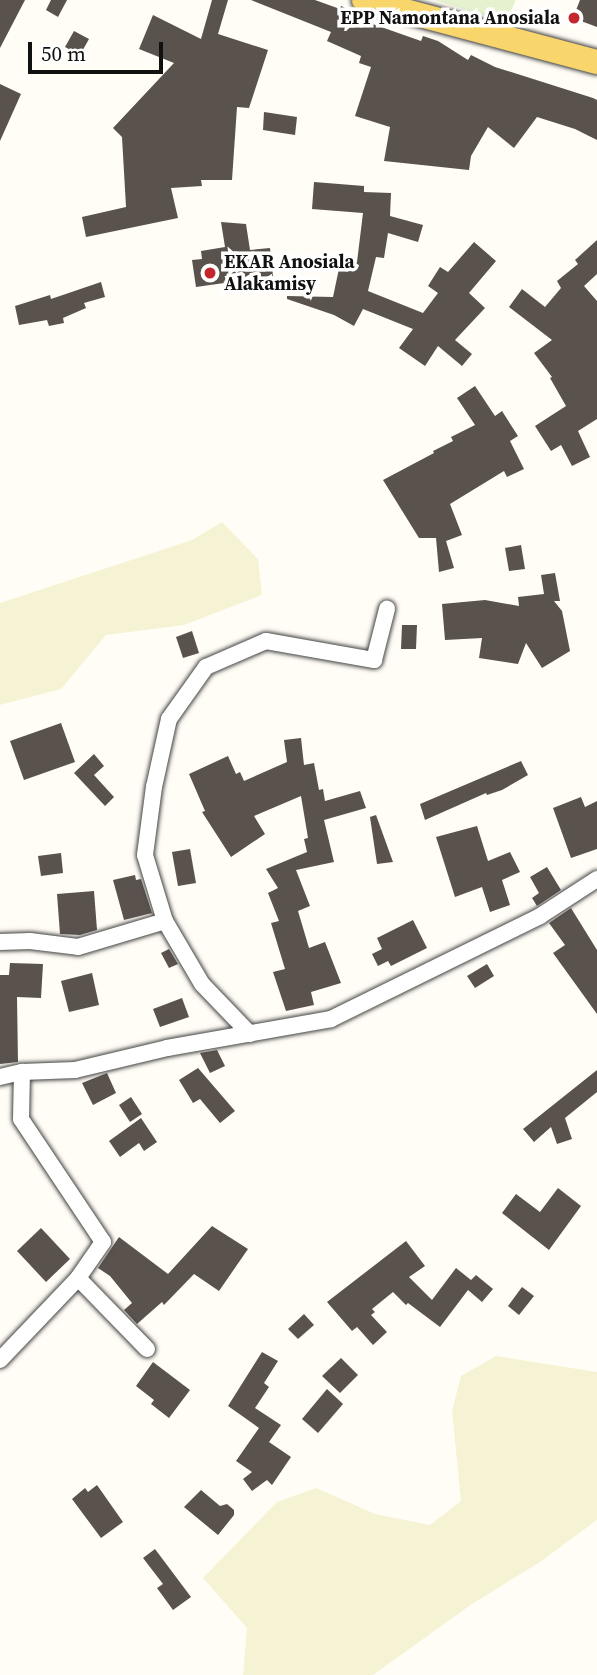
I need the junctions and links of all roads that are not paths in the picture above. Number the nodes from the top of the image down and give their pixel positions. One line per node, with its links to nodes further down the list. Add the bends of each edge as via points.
1 (364, 0): 2 (main road)
2 (597, 62)
3 (387, 609): 5 (street, via 374,660 266,641 206,667 169,719 145,855)
4 (597, 879): 7 (street, via 540,916 331,1019)
5 (165, 921): 6 (street, via 78,947); 7 (street, via 202,984)
6 (0, 942)
7 (250, 1034): 8 (street, via 75,1070)
8 (22, 1072): 9 (street); 10 (street, via 21,1119 103,1242)
9 (0, 1077)
10 (78, 1278): 11 (street); 12 (street)
11 (147, 1349)
12 (0, 1360)

